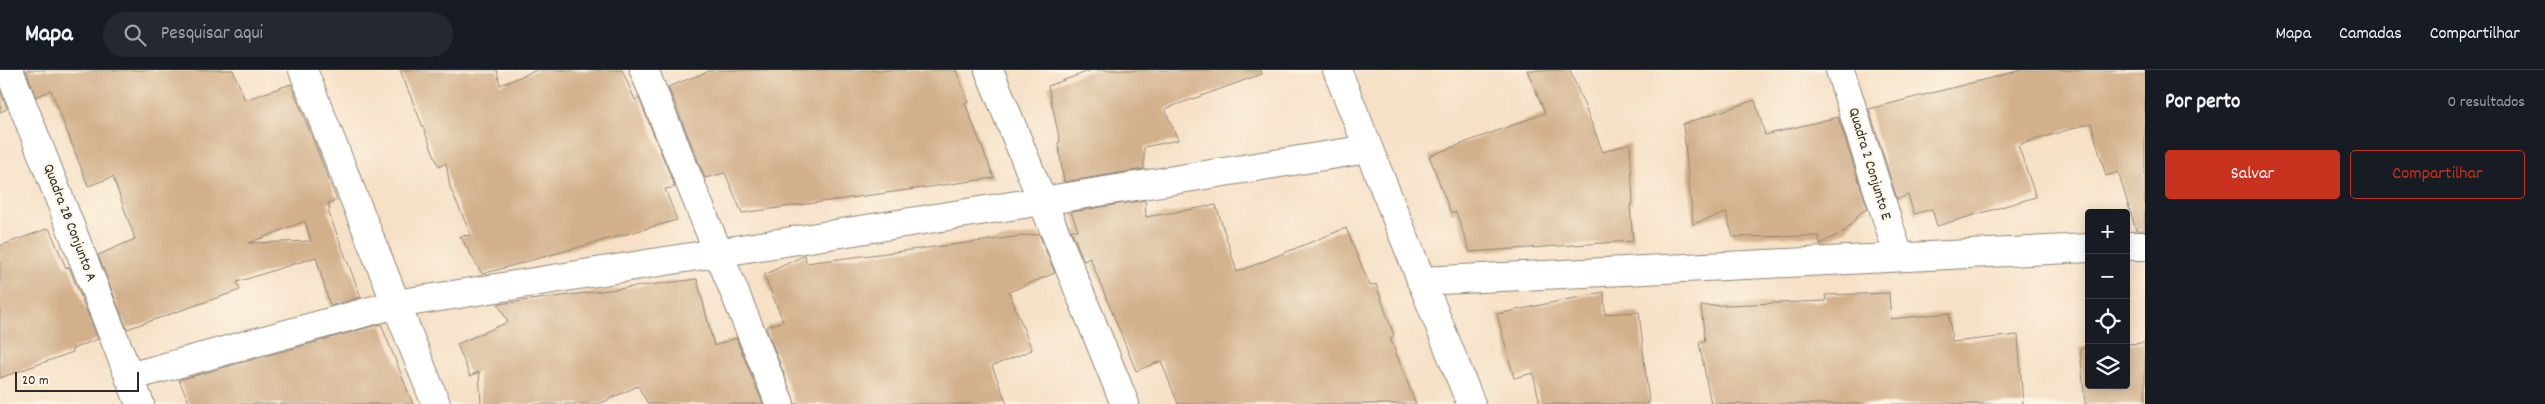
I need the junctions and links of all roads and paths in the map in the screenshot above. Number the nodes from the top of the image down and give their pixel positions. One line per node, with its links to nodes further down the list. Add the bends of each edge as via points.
1 (8, 70): 16 (street, Quadra 2B Conjunto A)
2 (303, 70): 15 (street)
3 (644, 70): 12 (street)
4 (989, 70): 8 (street)
5 (1337, 70): 7 (street)
6 (1840, 70): 13 (street, Quadra 2 Conjunto E)
7 (1368, 149): 8 (street); 14 (street)
8 (1042, 202): 12 (street); 20 (street)
9 (2130, 246): 10 (street)
10 (2145, 246)
11 (2085, 248): 13 (street)
12 (717, 253): 15 (street); 19 (street)
13 (1898, 258): 14 (street)
14 (1421, 281): 21 (street)
15 (396, 304): 16 (street); 18 (street)
16 (129, 376): 17 (street, Quadra 2B Conjunto A)
17 (140, 404)
18 (436, 404)
19 (780, 404)
20 (1125, 404)
21 (1470, 404)

